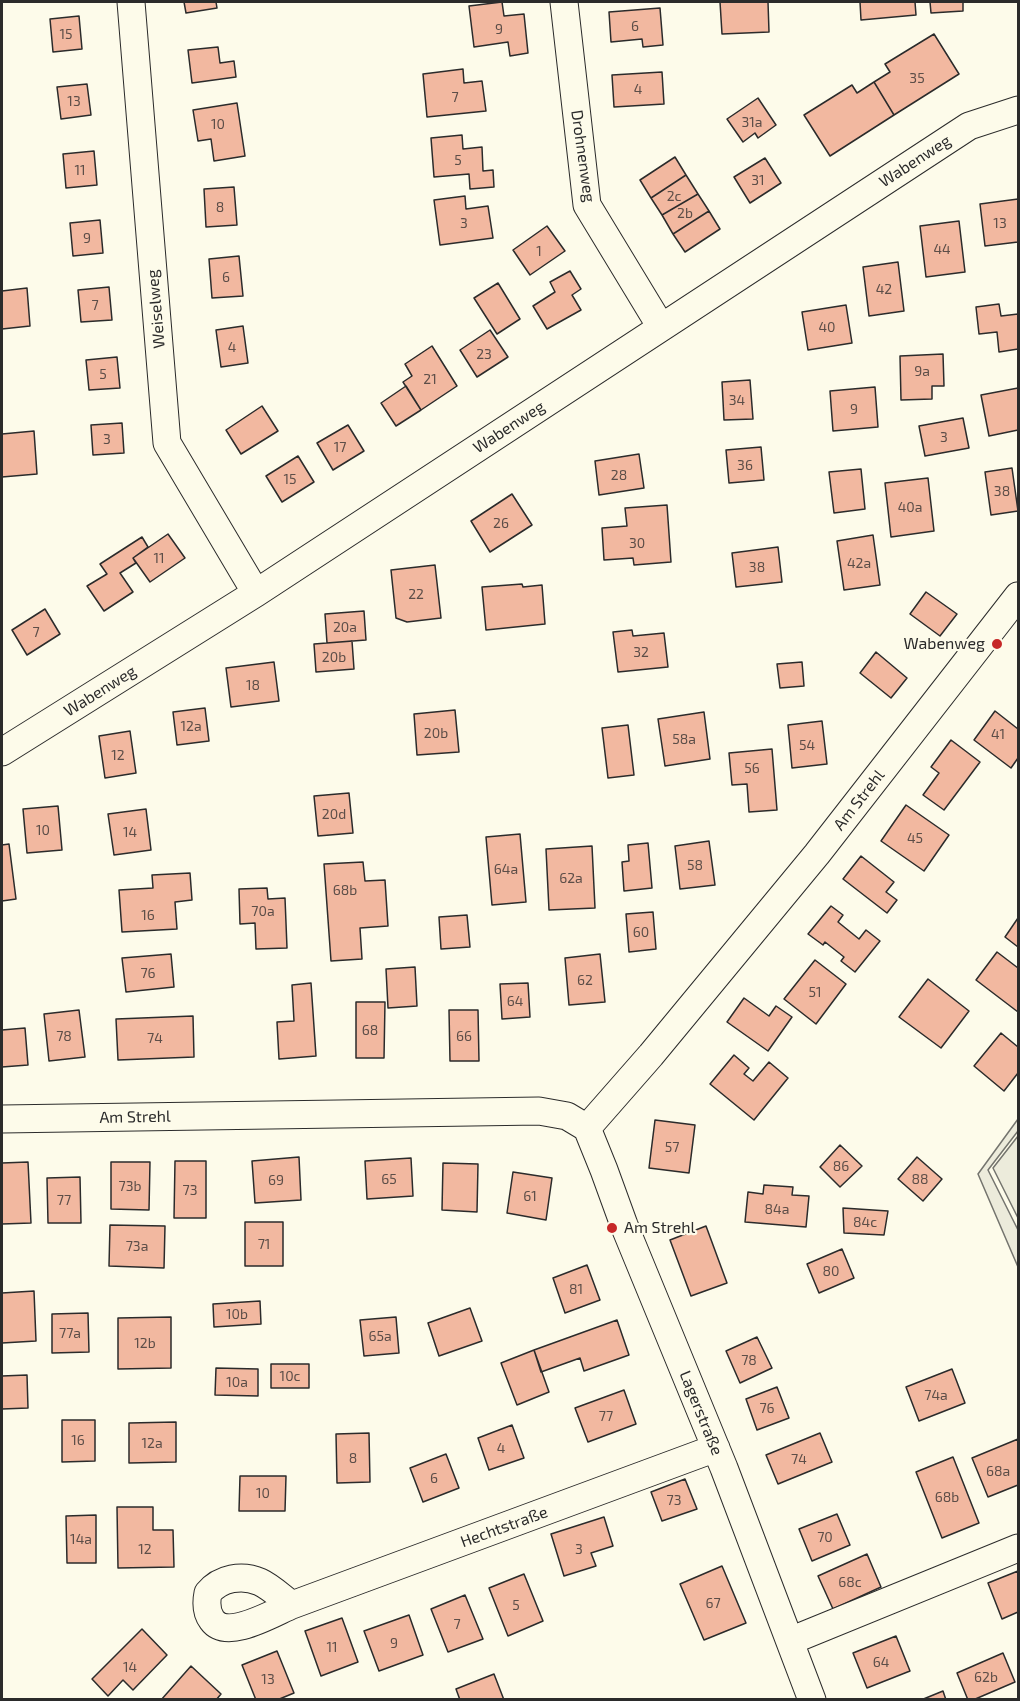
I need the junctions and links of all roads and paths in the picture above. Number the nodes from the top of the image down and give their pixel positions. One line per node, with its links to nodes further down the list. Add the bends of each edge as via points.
1 (131, 2): 5 (street, Weiselweg, via 167,443)
2 (564, 2): 4 (street, Drohnenweg, via 587,205)
3 (1018, 110): 4 (street, Wabenweg, via 969,126)
4 (661, 327): 5 (street, Wabenweg)
5 (256, 593): 7 (street, Wabenweg)
6 (1018, 596): 9 (street, Am Strehl, via 817,854)
7 (2, 752)
8 (2, 1119): 9 (street, Am Strehl, via 539,1111 567,1116)
9 (587, 1128): 10 (street, Lagerstraße)
10 (716, 1448): 12 (street, Hechtstraße); 13 (street, Lagerstraße)
11 (1018, 1548): 13 (street)
12 (292, 1605)
13 (790, 1641): 14 (street, Lagerstraße)
14 (812, 1700)

